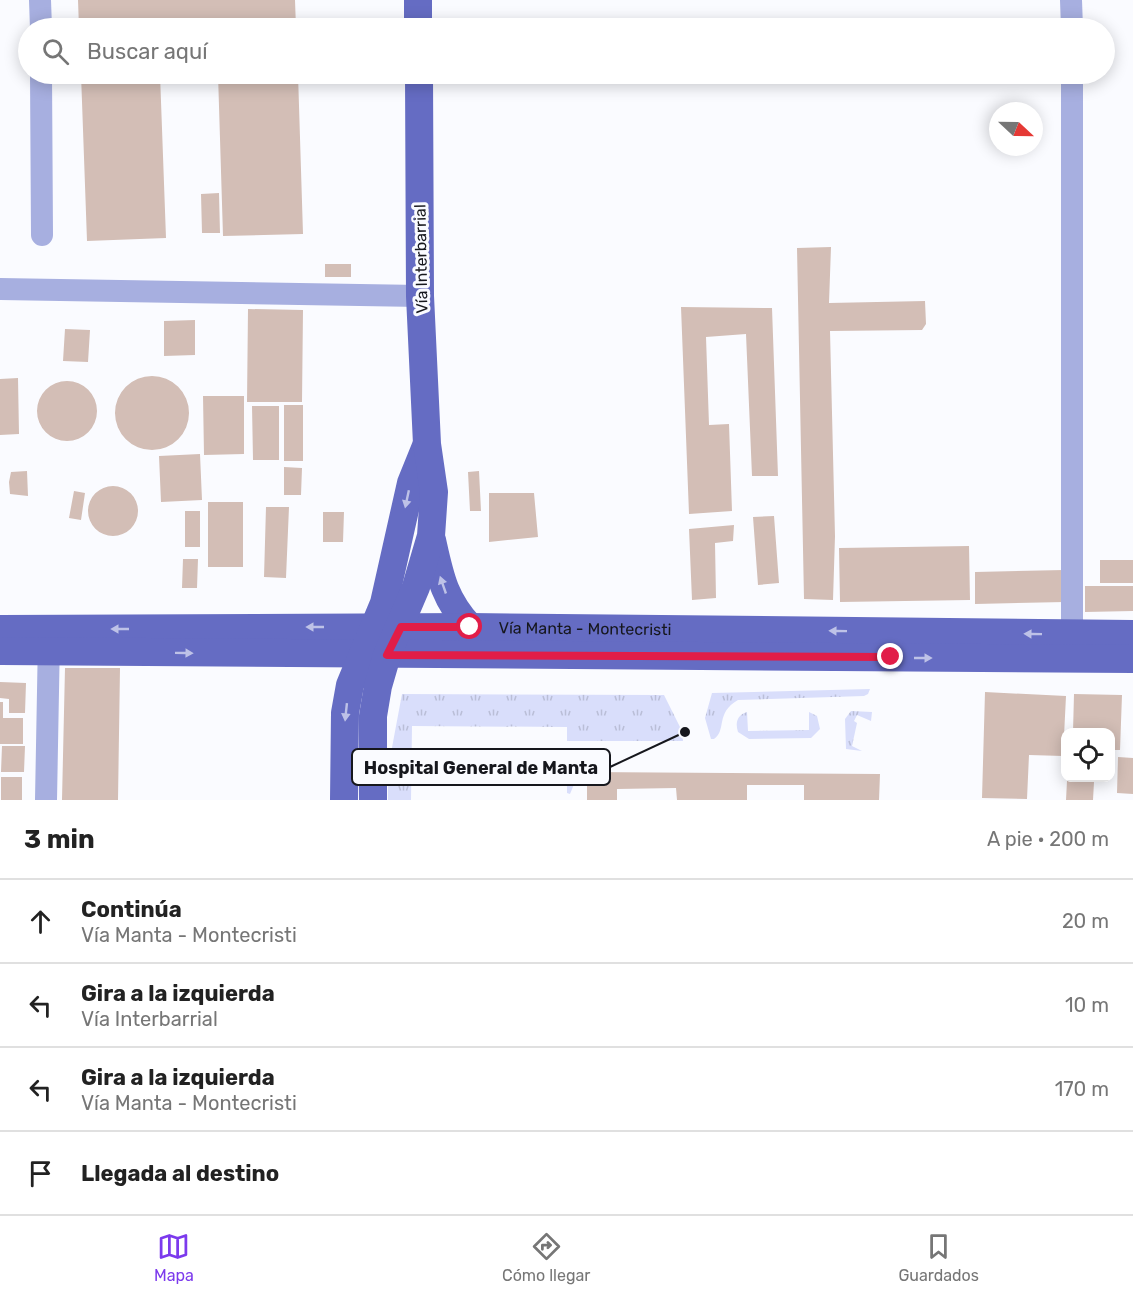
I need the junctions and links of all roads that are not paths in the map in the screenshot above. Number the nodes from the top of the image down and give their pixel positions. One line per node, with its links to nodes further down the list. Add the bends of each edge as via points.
1 (40, 0): 4 (street)
2 (418, 0): 5 (main road)
3 (1071, 0): 6 (street)
4 (41, 18)
5 (418, 18)
6 (1072, 18)
7 (41, 84): 10 (street)
8 (419, 84): 12 (main road, Vía Interbarrial)
9 (1072, 84): 20 (street)
10 (42, 235)
11 (0, 288): 12 (street)
12 (420, 296): 13 (main road, Vía Interbarrial)
13 (427, 444): 14 (main road, Vía Interbarrial, via 434,492); 15 (main road, Vía Interbarrial, one-way to 15, via 411,483 389,586)
14 (431, 536): 15 (main road, Vía Interbarrial); 16 (main road, one-way to 14, via 451,604)
15 (387, 627): 16 (main road, Vía Manta - Montecristi); 19 (main road, Vía Manta - Montecristi, one-way to 19); 22 (main road, Vía Interbarrial)
16 (470, 627): 20 (main road, Vía Manta - Montecristi, one-way to 16)
17 (0, 629): 19 (main road, Vía Manta - Montecristi)
18 (1133, 634): 20 (main road, Vía Manta - Montecristi)
19 (49, 640): 21 (main road, Vía Manta - Montecristi); 22 (main road, Vía Manta - Montecristi, one-way to 22); 24 (street)
20 (1073, 646): 22 (main road, Vía Manta - Montecristi, one-way to 20); 23 (main road, Vía Manta - Montecristi)
21 (0, 651)
22 (374, 655): 25 (main road, Vía Interbarrial, one-way to 25, via 350,685 345,713); 26 (main road, Vía Interbarrial, via 378,686 373,716)
23 (1133, 659)
24 (46, 800)
25 (344, 800)
26 (373, 800)

